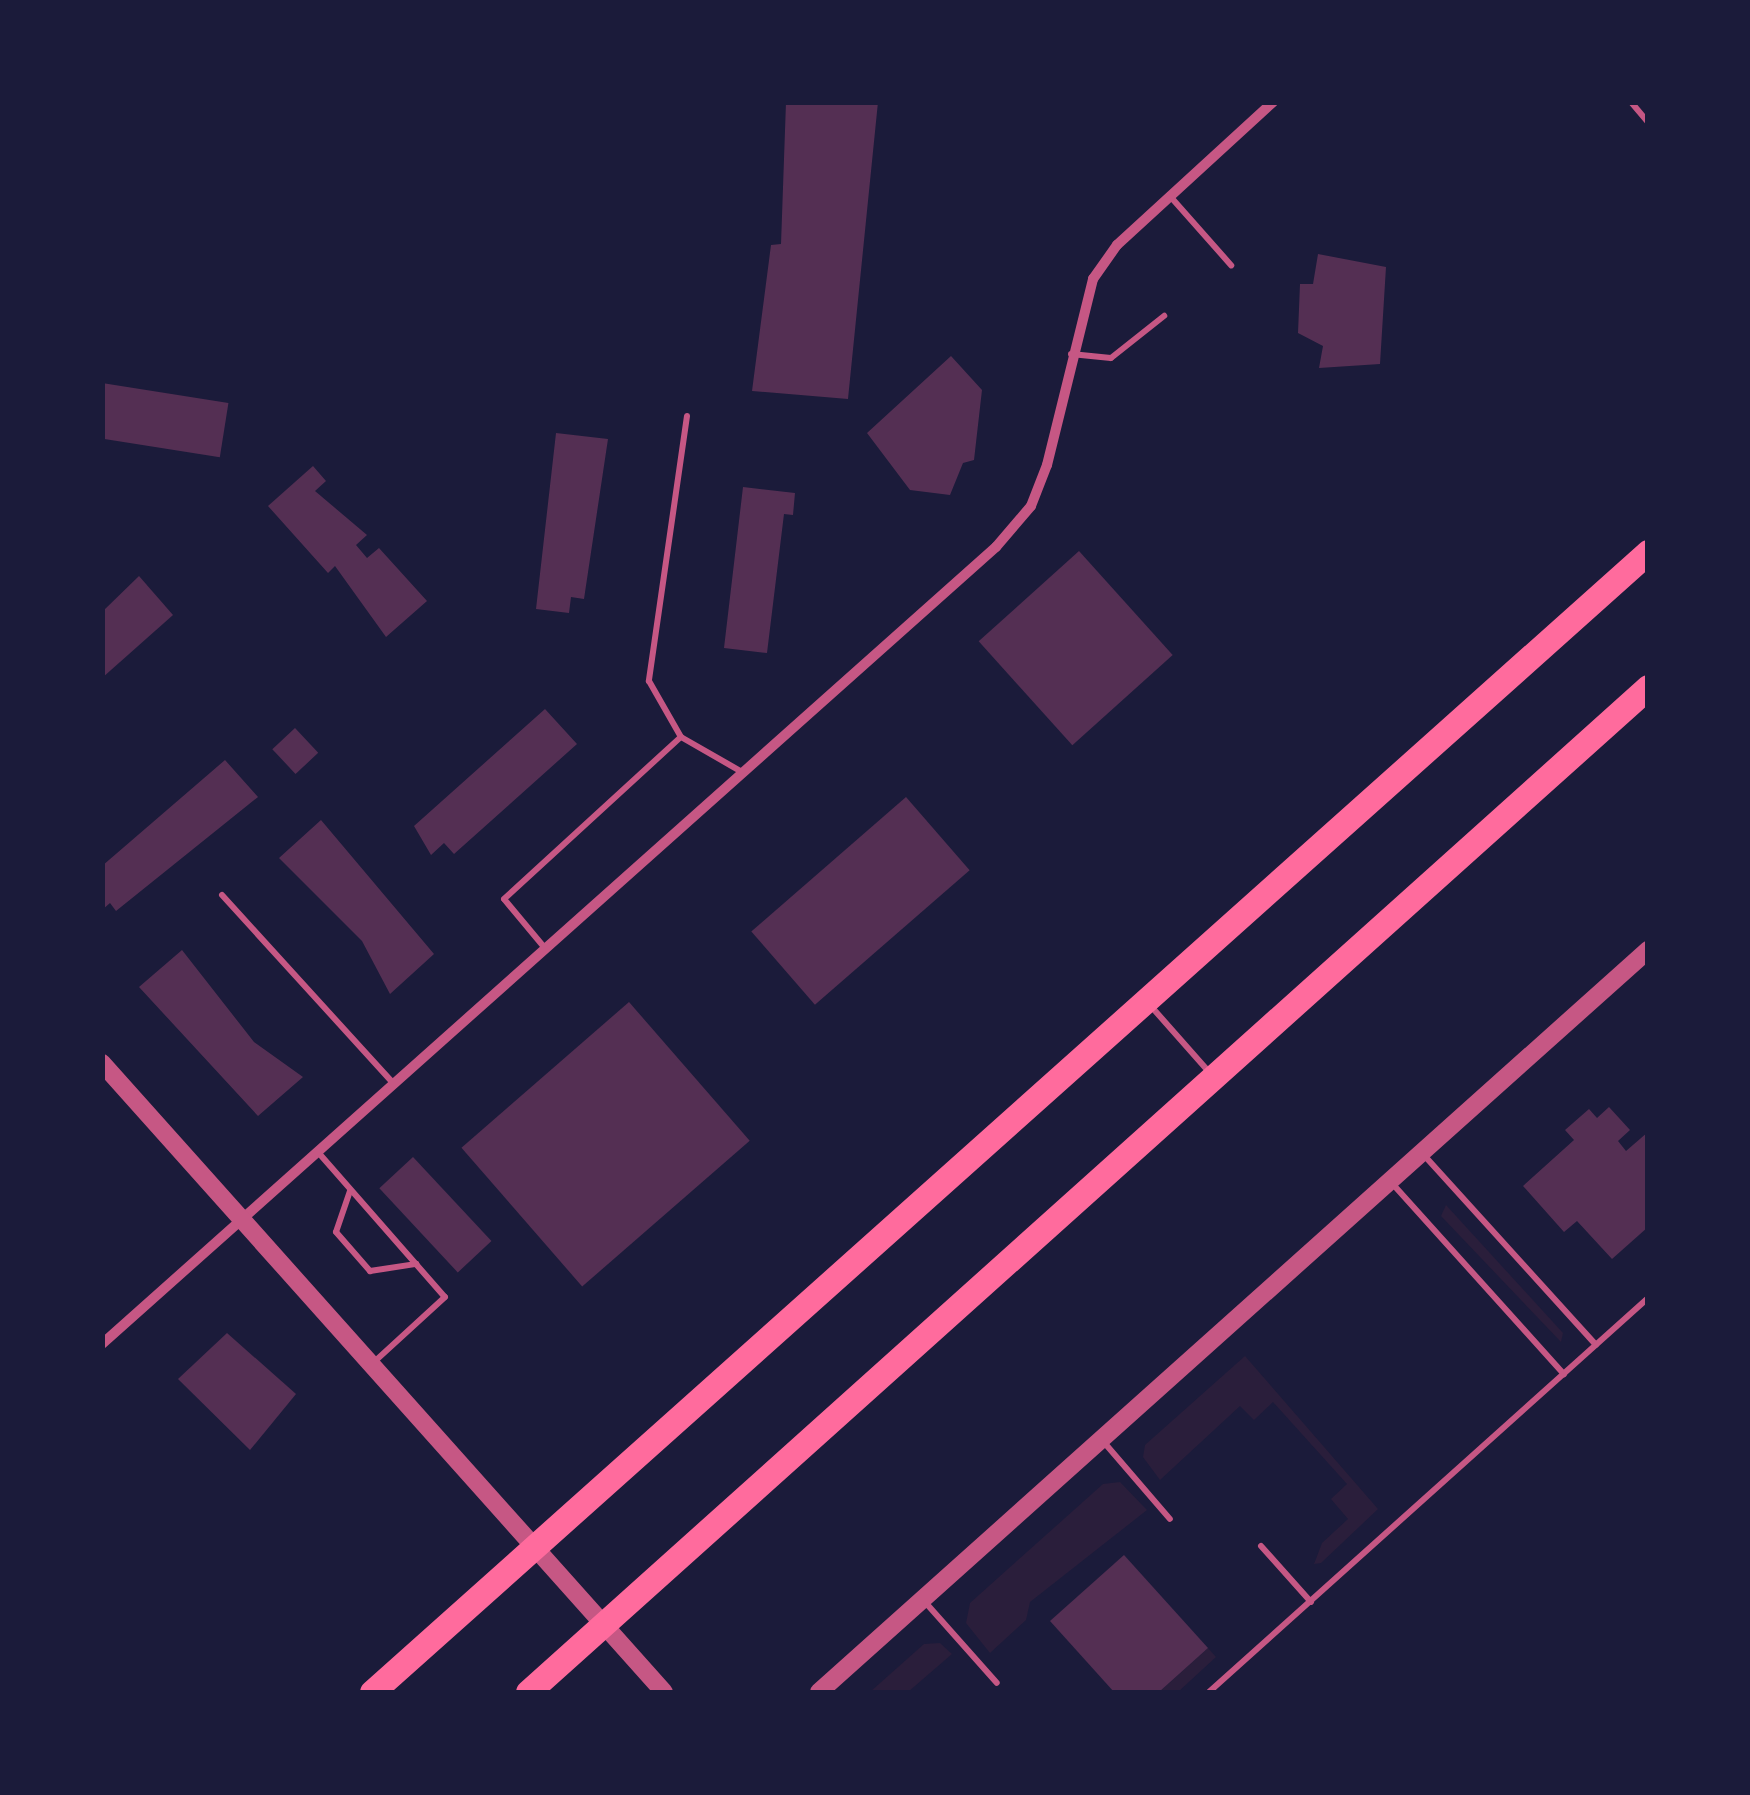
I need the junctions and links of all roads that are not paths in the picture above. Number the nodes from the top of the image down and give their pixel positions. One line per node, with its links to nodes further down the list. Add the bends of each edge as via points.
1 (1273, 102): 4 (street)
2 (1631, 102): 3 (lane)
3 (1648, 122)
4 (1169, 195): 5 (lane); 7 (street, via 1093,279)
5 (1231, 265)
6 (1164, 316): 7 (lane, via 1111,358)
7 (1070, 354): 12 (street, via 1031,506)
8 (687, 416): 11 (lane, via 649,681)
9 (1648, 552): 16 (highway)
10 (1648, 689): 18 (highway)
11 (682, 737): 12 (lane); 14 (lane, via 504,899)
12 (742, 772): 14 (street)
13 (222, 895): 19 (lane)
14 (544, 948): 19 (street)
15 (1648, 950): 21 (street)
16 (1147, 1002): 18 (lane); 37 (highway)
17 (102, 1063): 24 (street)
18 (1214, 1077): 38 (highway)
19 (392, 1082): 20 (street)
20 (316, 1150): 23 (lane); 24 (street)
21 (1421, 1152): 22 (street); 28 (lane)
22 (1390, 1180): 30 (lane); 31 (street)
23 (350, 1192): 25 (lane); 25 (lane, via 336,1232 370,1271)
24 (241, 1219): 27 (street); 29 (street)
25 (416, 1264): 29 (lane, via 445,1296)
26 (1648, 1298): 28 (lane)
27 (102, 1344)
28 (1596, 1345): 30 (lane)
29 (371, 1364): 39 (street)
30 (1564, 1374): 35 (lane)
31 (1101, 1440): 32 (lane); 34 (street)
32 (1170, 1519)
33 (1260, 1546): 35 (lane)
34 (923, 1600): 36 (lane); 40 (street)
35 (1310, 1602): 41 (lane)
36 (997, 1683)
37 (372, 1692)
38 (528, 1692)
39 (664, 1692)
40 (820, 1692)
41 (1209, 1692)

